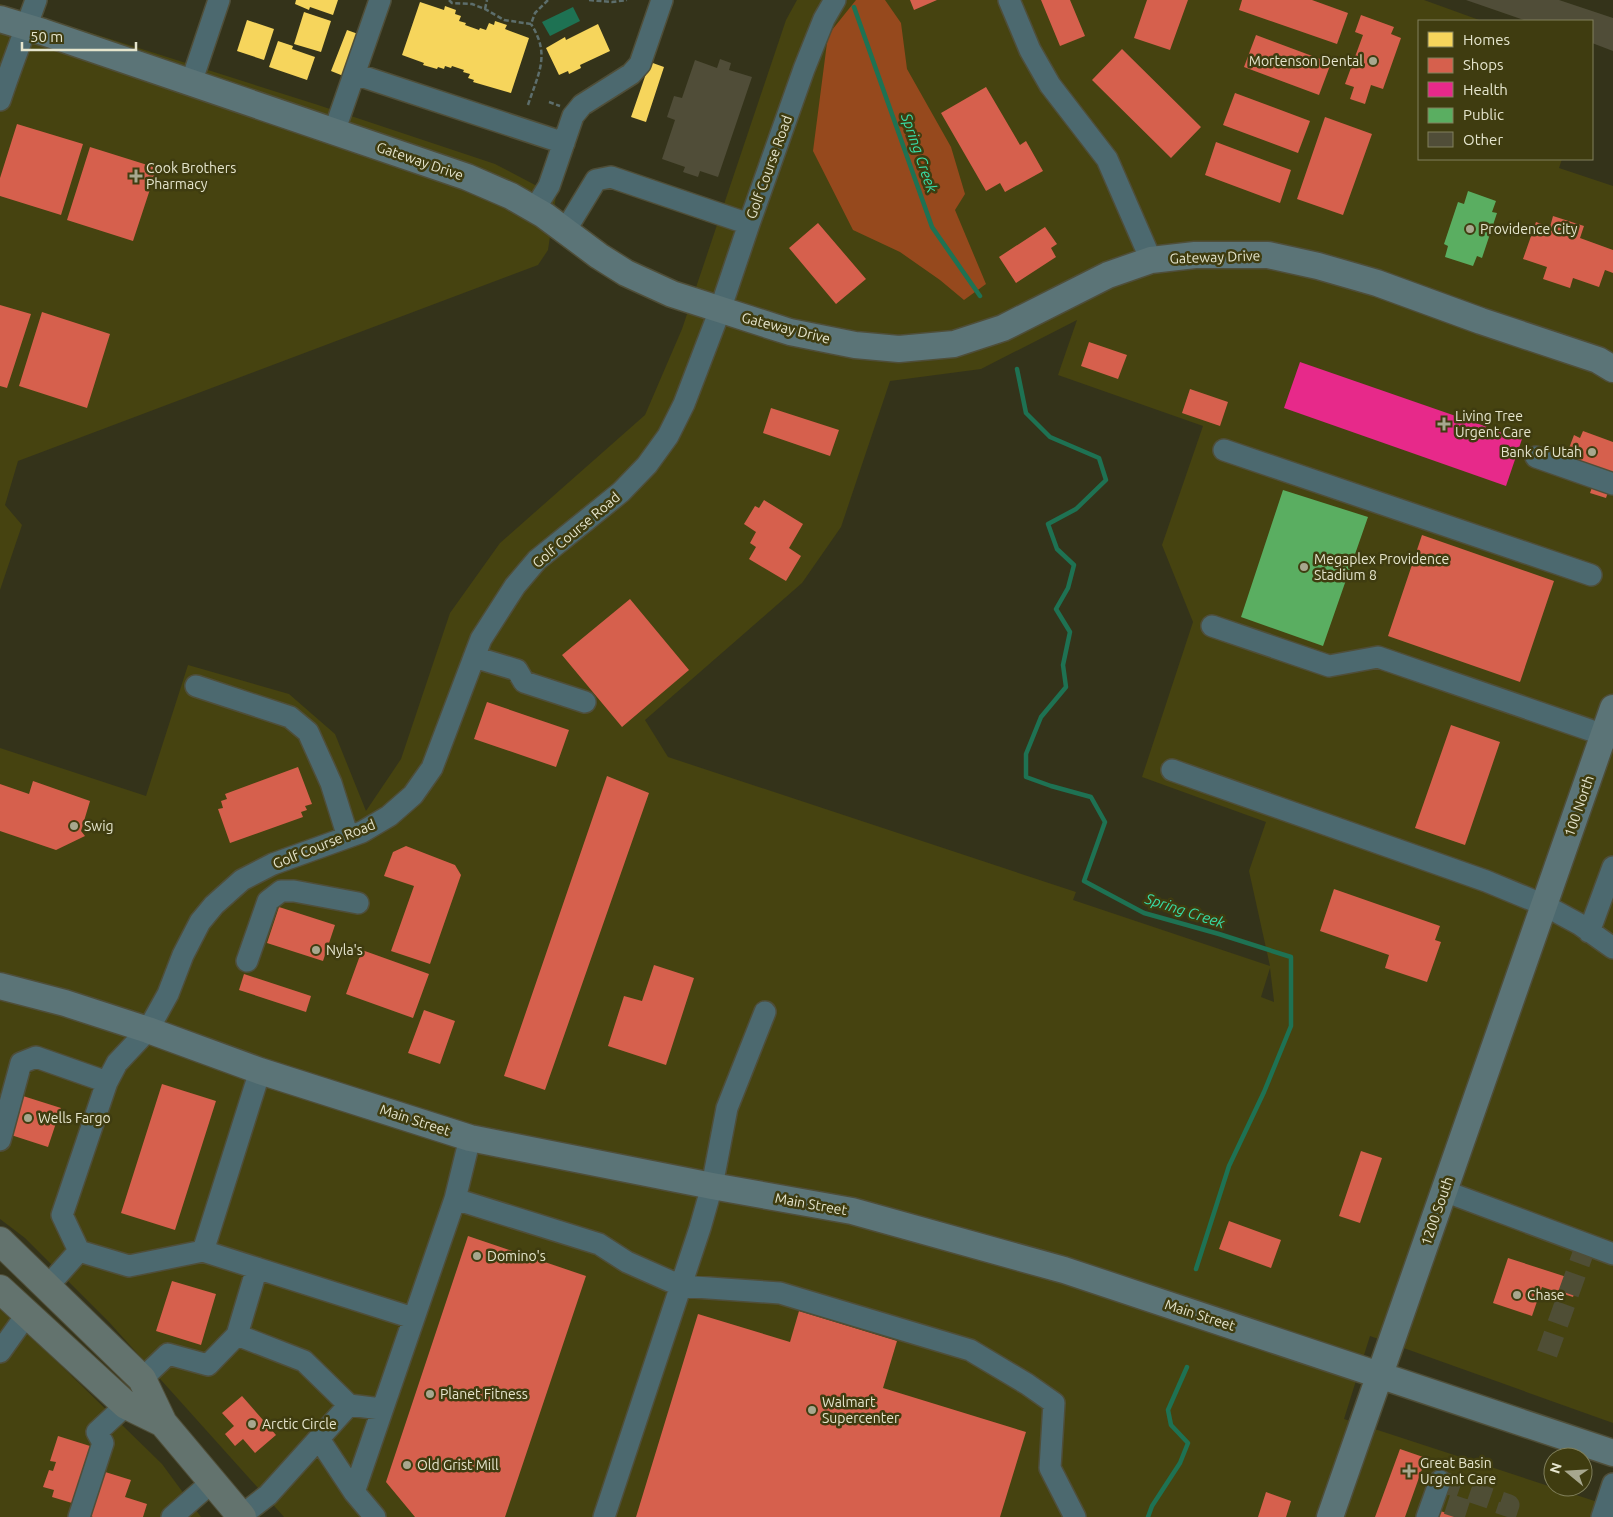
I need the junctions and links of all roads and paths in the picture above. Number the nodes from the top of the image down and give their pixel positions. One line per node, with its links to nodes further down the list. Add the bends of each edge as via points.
1 (36, 0): 15 (street)
2 (219, 0): 17 (street)
3 (380, 0): 16 (street)
4 (449, 0): 12 (path)
5 (487, 0): 12 (path)
6 (548, 0): 14 (path, via 535,13)
7 (589, 0): 8 (path)
8 (627, 0)
9 (662, 0): 21 (street, via 640,64 631,74 582,105 573,116)
10 (835, 0): 23 (street, Golf Course Road, via 804,69)
11 (1009, 0): 25 (street, via 1030,50 1050,85 1107,159)
12 (485, 9): 14 (path, via 504,20)
13 (0, 19): 15 (main road, Gateway Drive)
14 (531, 24): 19 (path, via 541,46 542,61)
15 (27, 27): 17 (main road, Gateway Drive); 18 (street)
16 (355, 74): 20 (street); 21 (street)
17 (191, 83): 20 (main road, Gateway Drive)
18 (0, 100)
19 (528, 105)
20 (334, 132): 22 (main road, Gateway Drive, via 467,177)
21 (564, 143): 22 (street, via 549,186)
22 (534, 210): 24 (main road, Gateway Drive)
23 (749, 224): 24 (street, via 611,177 596,180); 26 (street, Golf Course Road)
24 (565, 231): 26 (main road, Gateway Drive, via 626,273 672,294)
25 (1151, 260): 26 (main road, Gateway Drive, via 1108,275 1002,328 954,344 899,349 855,345 790,332); 27 (main road, Gateway Drive, via 1195,254 1268,255 1318,266 1377,283)
26 (720, 310): 33 (street, Golf Course Road, via 684,404 668,436 622,492 537,560 495,615)
27 (1608, 363)
28 (1224, 450): 31 (street)
29 (1536, 458): 30 (street)
30 (1613, 484)
31 (1591, 575)
32 (1212, 626): 37 (street, via 1329,666 1378,657)
33 (474, 657): 35 (street, via 517,670 524,682); 39 (street, Golf Course Road, via 432,768 413,796 389,816)
34 (196, 686): 39 (street, via 290,717 308,732 331,783)
35 (585, 702)
36 (1613, 708): 37 (main road, 100 North)
37 (1608, 736): 42 (main road, 100 North)
38 (1172, 770): 42 (street, via 1486,880)
39 (348, 837): 48 (street, Golf Course Road, via 273,864 242,880 214,905 200,922)
40 (1613, 866): 43 (street)
41 (358, 903): 45 (street, via 294,891 281,892 268,902)
42 (1544, 905): 43 (street); 54 (main road, 1200 South)
43 (1589, 932): 44 (street)
44 (1613, 948)
45 (247, 960)
46 (0, 986): 48 (main road, Main Street)
47 (765, 1012): 53 (street, via 727,1108)
48 (148, 1030): 49 (main road, Main Street); 50 (street, Golf Course Road, via 117,1063)
49 (260, 1071): 51 (main road, Main Street); 58 (street)
50 (107, 1082): 52 (street, via 36,1057 21,1063); 57 (street, Golf Course Road, via 62,1215)
51 (470, 1138): 53 (main road, Main Street); 55 (street)
52 (0, 1140)
53 (712, 1186): 62 (street); 68 (main road, Main Street, via 852,1211 1064,1270)
54 (1444, 1191): 59 (street); 68 (main road, 1200 South)
55 (455, 1199): 62 (street, via 599,1244 627,1262); 65 (street)
56 (0, 1241): 61 (highway)
57 (79, 1250): 58 (street, via 129,1266); 61 (street)
58 (203, 1251): 60 (street)
59 (1613, 1254)
60 (257, 1268): 65 (street); 66 (street)
61 (48, 1286): 69 (highway)
62 (681, 1286): 84 (street); 85 (street, via 780,1293 970,1350 1054,1403 1050,1468)
63 (0, 1289): 64 (highway)
64 (27, 1314): 67 (street); 70 (highway)
65 (413, 1318): 72 (street)
66 (237, 1335): 69 (street, via 208,1365 168,1354); 71 (street, via 304,1361)
67 (0, 1352)
68 (1379, 1374): 75 (main road, Main Street); 86 (main road, 1200 South)
69 (142, 1380): 73 (highway)
70 (126, 1405): 73 (highway); 80 (street, via 96,1432 103,1443)
71 (349, 1405): 72 (street); 74 (street)
72 (382, 1409): 79 (street)
73 (163, 1424): 77 (highway)
74 (319, 1439): 79 (street); 82 (street, via 268,1495)
75 (1613, 1453)
76 (1440, 1480): 87 (street)
77 (212, 1482): 81 (street); 82 (highway)
78 (1613, 1484): 88 (street)
79 (354, 1492): 83 (street)
80 (79, 1517)
81 (172, 1517)
82 (241, 1517)
83 (375, 1517)
84 (604, 1517)
85 (1075, 1517)
86 (1330, 1517)
87 (1427, 1517)
88 (1602, 1517)

